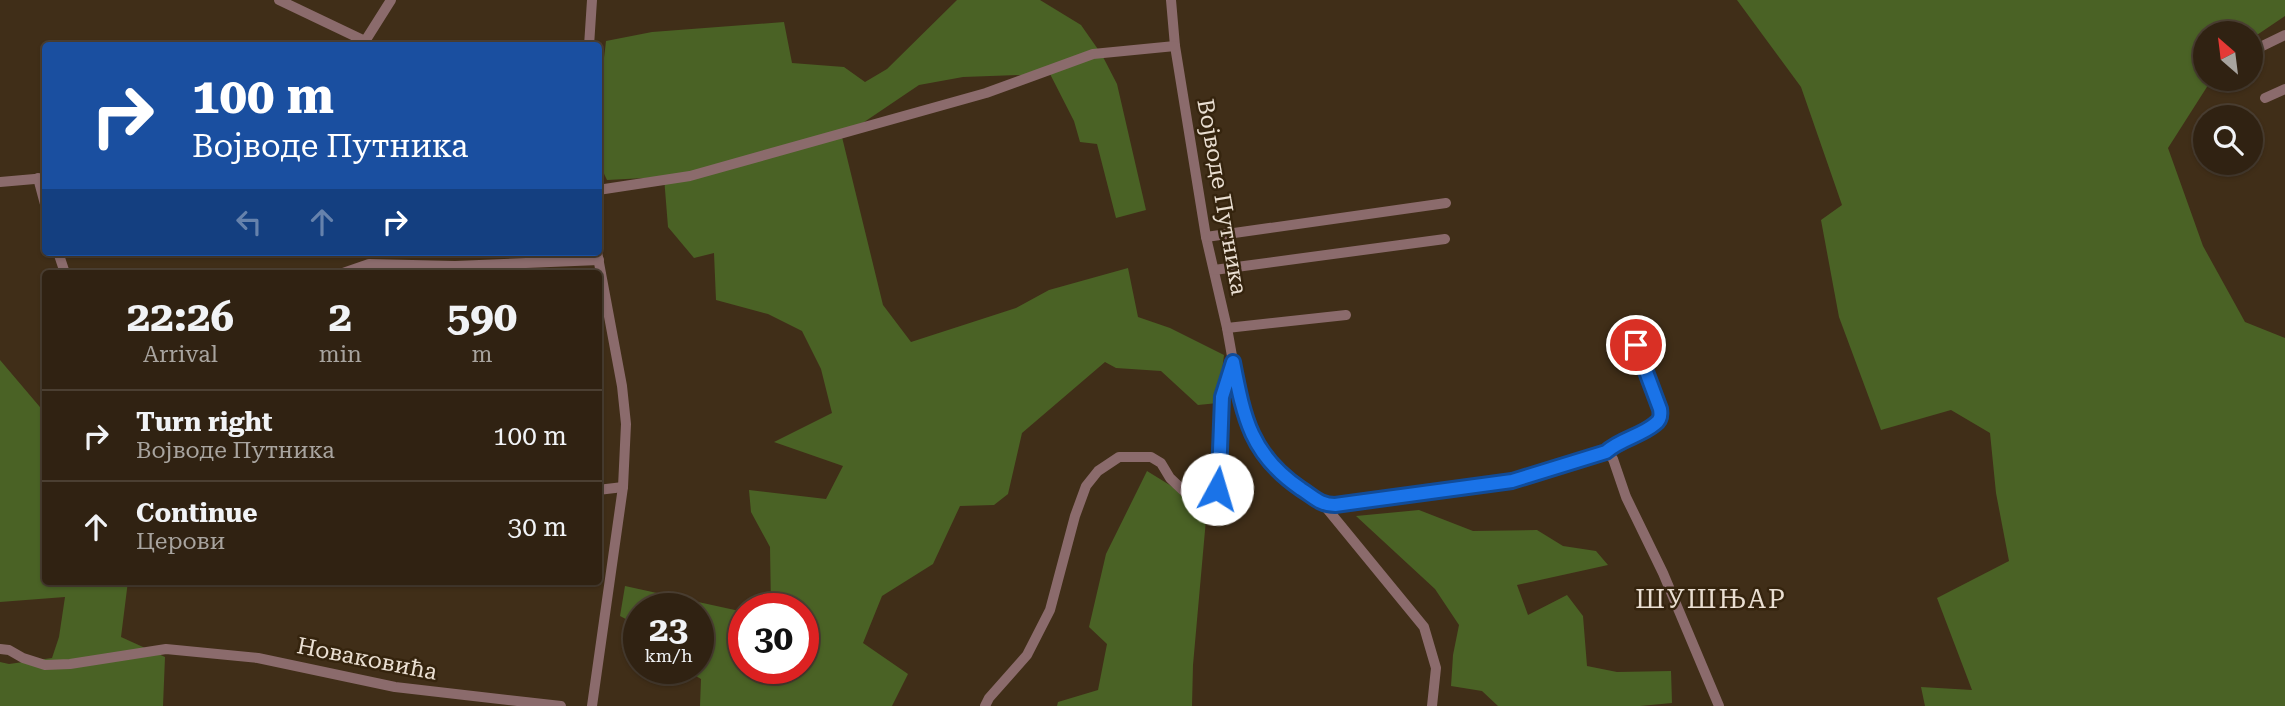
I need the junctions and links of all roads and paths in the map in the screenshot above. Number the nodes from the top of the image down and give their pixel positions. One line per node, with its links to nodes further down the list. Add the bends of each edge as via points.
1 (279, 0): 6 (street)
2 (391, 0): 7 (street)
3 (592, 0): 8 (street)
4 (1171, 0): 9 (street, Војводе Путника)
5 (2285, 35): 10 (street)
6 (361, 42)
7 (364, 42)
8 (589, 42)
9 (1175, 46): 15 (street, via 1093,54 986,93 691,176); 17 (street, Војводе Путника)
10 (2263, 46)
11 (2285, 89): 12 (street)
12 (2265, 98)
13 (42, 178): 14 (street)
14 (0, 182)
15 (602, 189)
16 (1446, 203): 17 (street)
17 (1206, 237): 21 (street, Војводе Путника)
18 (1445, 239): 21 (street)
19 (598, 256): 20 (street, via 455,266 369,264)
20 (352, 270)
21 (1214, 270): 24 (street, Војводе Путника)
22 (602, 278): 28 (street, via 624,401)
23 (1346, 315): 24 (street)
24 (1227, 328): 26 (street, Војводе Путника)
25 (1636, 345): 27 (street, via 1661,415 1655,425)
26 (1233, 362): 30 (street, Војводе Путника, via 1240,401 1267,460); 34 (street, via 1222,397 1217,489 1208,495 1188,495 1151,457 1119,457 1098,471 1086,485 1075,516 1050,610 1027,655)
27 (1606, 452): 30 (street, via 1512,481); 36 (street, via 1613,459)
28 (623, 487): 29 (street); 33 (street)
29 (602, 489)
30 (1324, 505): 35 (street, via 1424,627 1436,668)
31 (0, 649): 32 (street, Новаковића, via 45,665 166,649 258,658 395,687)
32 (561, 706)
33 (592, 706)
34 (985, 706)
35 (1432, 706)
36 (1719, 706)

